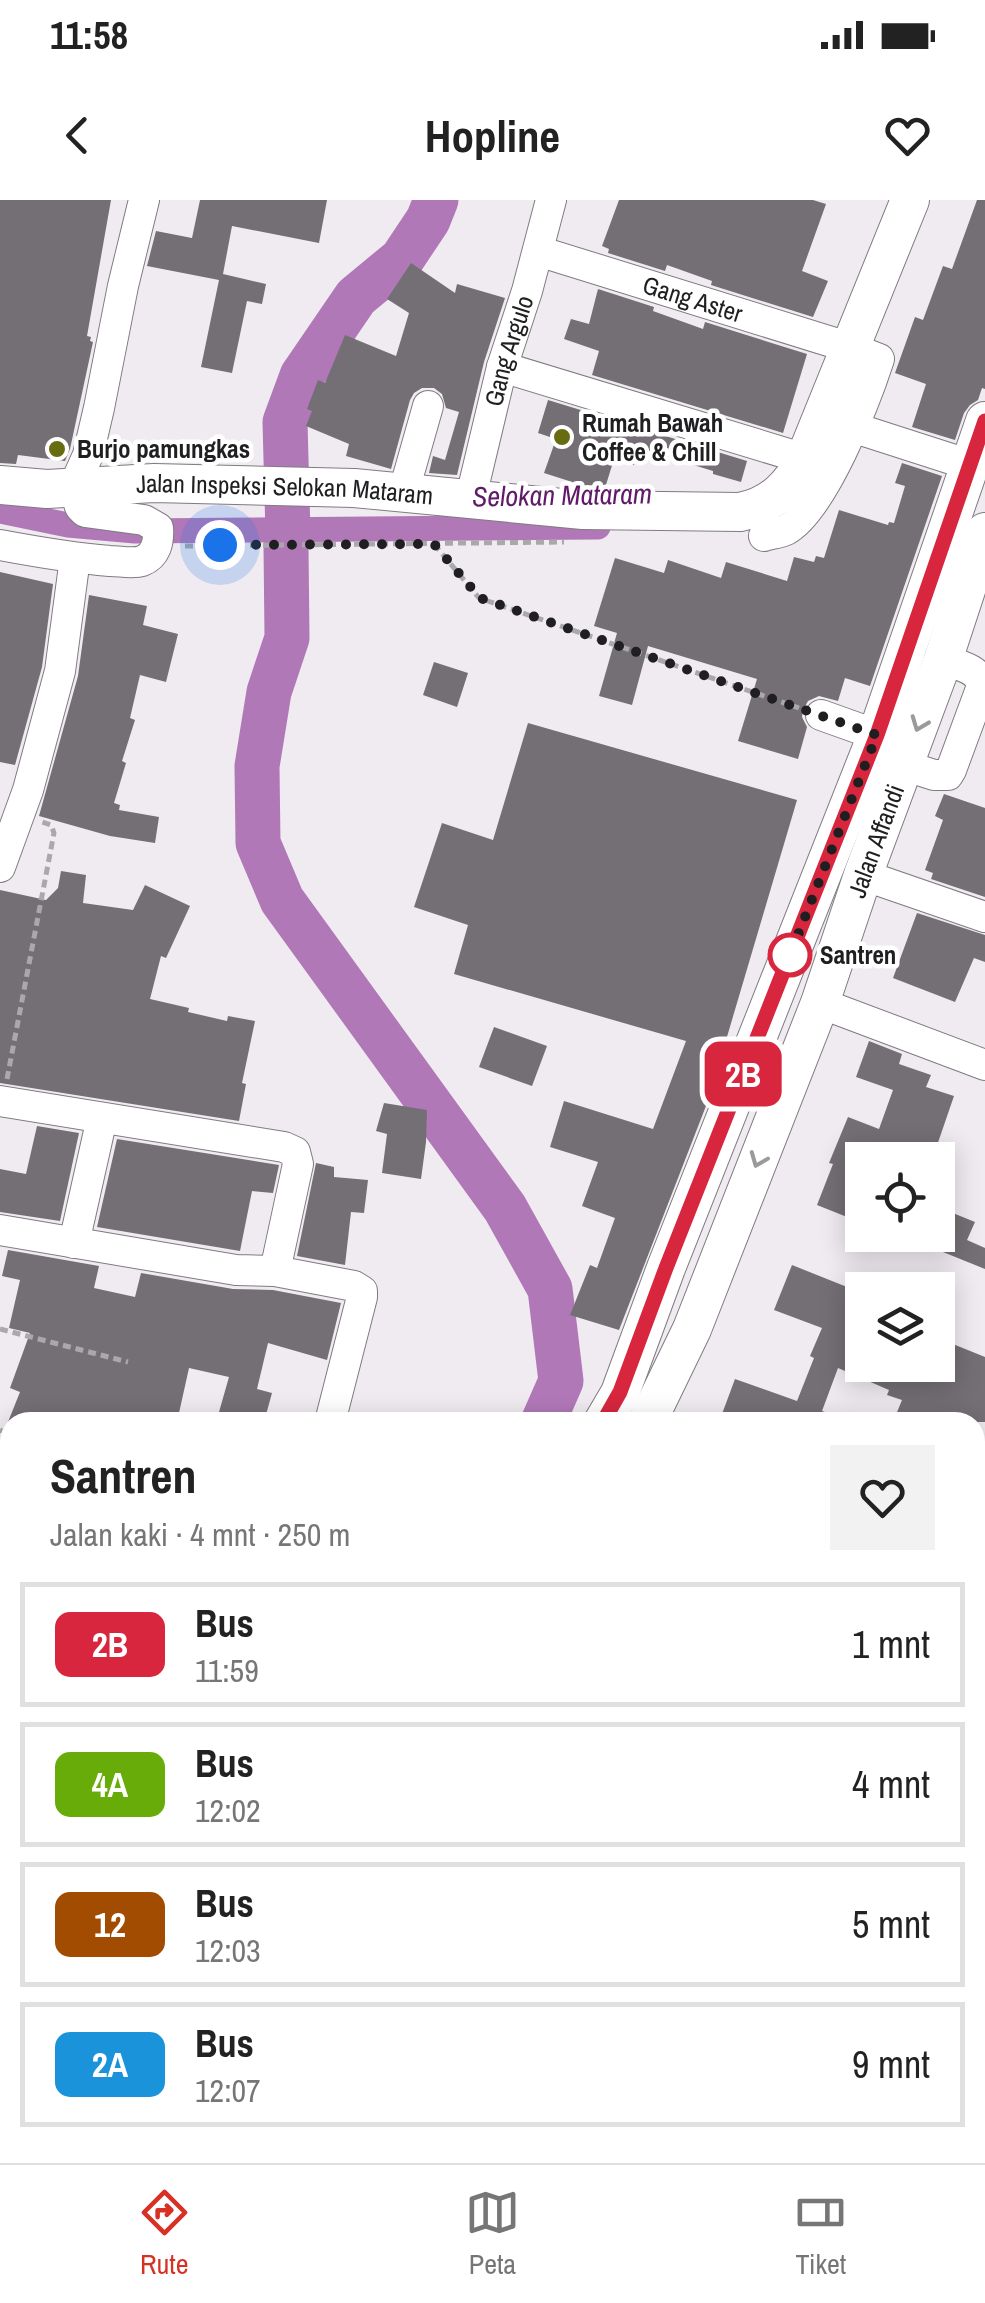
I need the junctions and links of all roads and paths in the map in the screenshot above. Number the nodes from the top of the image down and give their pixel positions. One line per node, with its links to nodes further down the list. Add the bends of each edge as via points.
1 (144, 200): 13 (street, via 88,455)
2 (550, 200): 4 (street, Gang Argulo)
3 (910, 200): 5 (main road, Jalan Inspeksi Selokan Mataram)
4 (538, 251): 5 (street, Gang Aster); 6 (street, Gang Argulo)
5 (861, 352): 9 (street, via 879,360); 10 (main road, Jalan Inspeksi Selokan Mataram)
6 (502, 367): 10 (street); 15 (street, Gang Argulo)
7 (428, 406): 14 (street)
8 (985, 421): 11 (main road, Jalan Affandi)
9 (855, 428): 11 (street); 17 (street, via 803,516)
10 (806, 459): 15 (main road, Jalan Inspeksi Selokan Mataram, via 769,502 740,512)
11 (978, 467): 22 (main road, Jalan Affandi)
12 (0, 485): 13 (main road, Jalan Inspeksi Selokan Mataram)
13 (74, 486): 14 (main road, Jalan Inspeksi Selokan Mataram); 18 (street, via 85,512 144,520 154,524)
14 (407, 492): 15 (main road, Jalan Inspeksi Selokan Mataram)
15 (470, 501)
16 (985, 532): 26 (main road, Jalan Affandi, one-way to 26)
17 (764, 536)
18 (158, 539): 20 (street, via 142,561); 21 (path, via 434,544 480,598)
19 (0, 545): 20 (street)
20 (75, 558): 23 (street, via 60,671)
21 (820, 715): 22 (street)
22 (877, 735): 38 (main road, Jalan Affandi)
23 (11, 804): 25 (street)
24 (54, 833): 30 (path)
25 (0, 867)
26 (863, 875): 27 (street); 28 (main road, Jalan Affandi)
27 (985, 916)
28 (820, 1003): 29 (street); 39 (main road, Jalan Affandi, one-way to 39, via 692,1329)
29 (985, 1065)
30 (1, 1101): 31 (street)
31 (102, 1118): 33 (street); 34 (street, via 294,1152 297,1167)
32 (0, 1230): 33 (street)
33 (74, 1244): 34 (street)
34 (275, 1271): 37 (street, via 362,1291)
35 (0, 1328): 36 (path)
36 (128, 1362)
37 (333, 1412)
38 (609, 1412)
39 (652, 1412)

